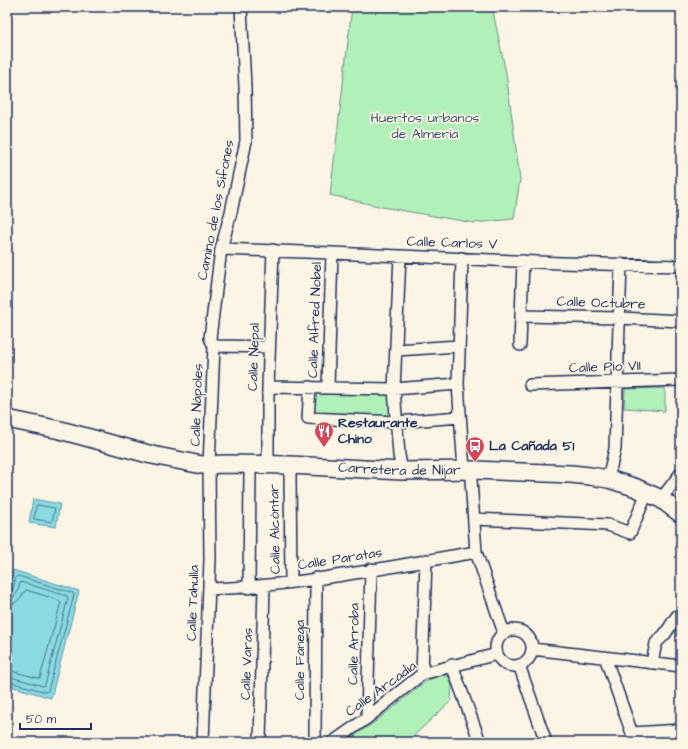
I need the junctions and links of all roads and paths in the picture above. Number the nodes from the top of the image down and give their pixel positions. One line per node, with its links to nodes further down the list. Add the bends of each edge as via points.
1 (241, 7): 2 (street, Camino de los Sifones, via 246,141)
2 (221, 249): 3 (street, Calle Carlos V); 14 (street, Camino de los Sifones, via 210,338)
3 (273, 250): 4 (street, Calle Carlos V); 16 (street, Calle Nepal)
4 (332, 252): 5 (street, Calle Carlos V); 24 (street, Calle Alfred Nobel)
5 (400, 256): 6 (street, Calle Carlos V); 17 (street)
6 (462, 258): 7 (street, Calle Carlos V); 15 (street)
7 (523, 261): 8 (street, Calle Carlos V); 10 (street)
8 (621, 264): 9 (street, Calle Carlos V); 11 (street)
9 (681, 266)
10 (521, 316): 11 (street, Calle Octubre); 13 (street)
11 (620, 318): 12 (street, Calle Octubre); 19 (street)
12 (681, 321)
13 (520, 345)
14 (214, 346): 16 (street); 29 (street, Calle Nápoles)
15 (459, 346): 17 (street); 20 (street)
16 (269, 347): 23 (street, Calle Nepal)
17 (396, 350): 25 (street)
18 (681, 380): 19 (street, Calle Pío VII)
19 (618, 381): 21 (street, Calle Pío VII); 36 (street, via 615,449)
20 (458, 384): 25 (street); 26 (street)
21 (530, 384)
22 (310, 387): 23 (street); 24 (street); 28 (street, via 308,418)
23 (268, 388): 30 (street, Calle Nepal)
24 (328, 388): 25 (street)
25 (394, 389): 28 (street)
26 (460, 417): 28 (street); 35 (street)
27 (7, 419): 29 (main road, Carretera de Níjar, via 60,430 165,458)
28 (397, 422): 31 (street)
29 (209, 465): 30 (main road, Carretera de Níjar); 32 (main road, Carretera de Níjar, via 224,470); 48 (street, Calle Tahulla)
30 (268, 465): 31 (main road, Carretera de Níjar)
31 (402, 471): 35 (main road, Carretera de Níjar)
32 (250, 472): 34 (main road, Carretera de Níjar); 47 (street)
33 (681, 473): 37 (street)
34 (290, 474): 35 (main road, Carretera de Níjar, via 403,479); 45 (street, Calle Alcóntar)
35 (468, 475): 36 (main road, Carretera de Níjar, via 571,474); 38 (main road, Carretera de Níjar, via 586,484 606,487); 40 (street)
36 (608, 479): 37 (main road, Carretera de Níjar)
37 (661, 499): 39 (main road, Carretera de Níjar)
38 (644, 500): 39 (main road, Carretera de Níjar); 40 (street, via 630,533 608,525)
39 (679, 513)
40 (474, 519): 41 (street)
41 (476, 552): 42 (street, Calle Paratas); 50 (street)
42 (426, 560): 43 (street, Calle Paratas); 58 (street)
43 (370, 569): 44 (street, Calle Paratas); 59 (street, Calle Arroba)
44 (316, 578): 45 (street, Calle Paratas); 64 (street, Calle Fanega)
45 (291, 582): 46 (street, Calle Paratas)
46 (264, 586): 47 (street, Calle Paratas); 63 (street, Calle Varas)
47 (248, 588): 48 (street, Calle Paratas)
48 (209, 589): 62 (street, Calle Tahulla)
49 (681, 616): 54 (street, via 677,616 656,643)
50 (504, 633): 51 (street, via 517,630 523,633 528,637); 52 (street, via 497,642)
51 (532, 649): 53 (street); 56 (street, via 528,660)
52 (497, 654): 55 (street, Calle Arcadia); 56 (street, via 499,659 508,665)
53 (605, 657): 54 (street); 61 (street)
54 (652, 663): 57 (street)
55 (452, 665): 58 (street, Calle Arcadia); 66 (street)
56 (519, 666): 67 (street)
57 (681, 666)
58 (422, 674): 59 (street, Calle Arcadia)
59 (367, 718): 65 (street, Calle Arcadia)
60 (681, 730): 61 (street)
61 (634, 737)
62 (203, 742)
63 (260, 742)
64 (315, 742)
65 (333, 742)
66 (480, 742)
67 (546, 742)

